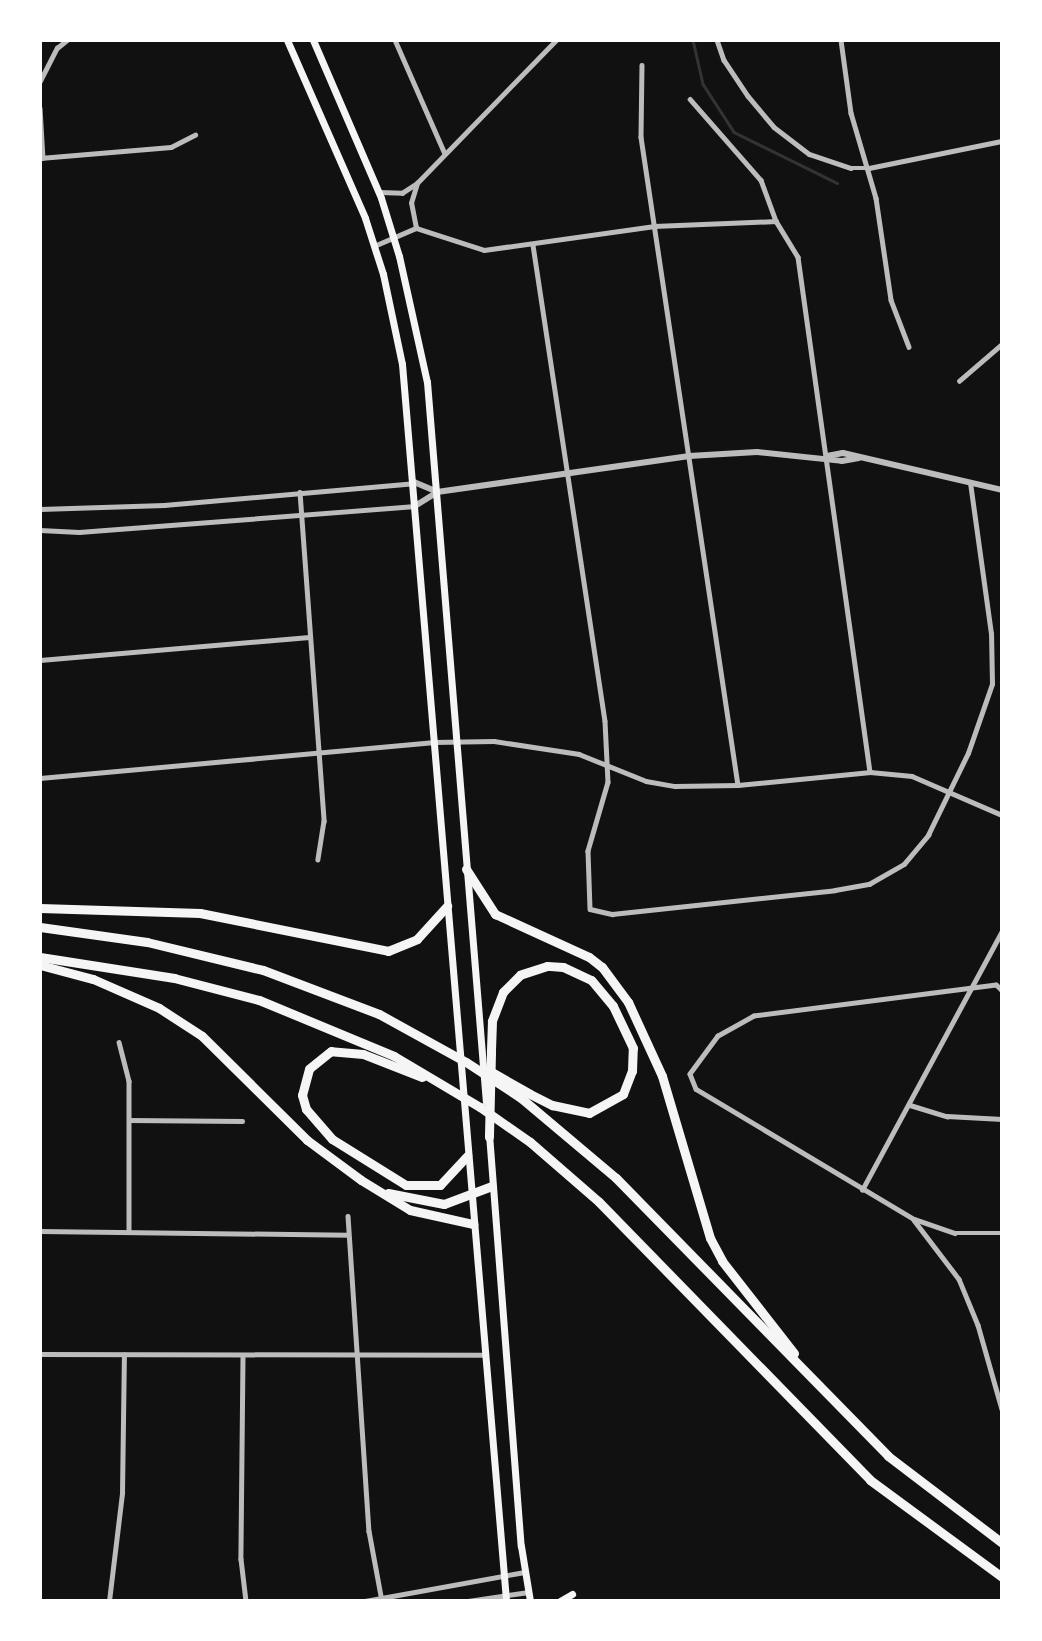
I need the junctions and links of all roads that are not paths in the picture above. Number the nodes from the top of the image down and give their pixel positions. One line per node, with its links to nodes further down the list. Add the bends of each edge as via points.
1 (67, 40): 9 (street, via 57,48)
2 (287, 40): 24 (main road, via 343,159)
3 (313, 40): 18 (main road)
4 (395, 40): 14 (street)
5 (556, 40): 14 (street)
6 (717, 40): 16 (street, via 724,60 774,127 809,153 851,168)
7 (841, 40): 16 (street, via 851,113)
8 (642, 65): 20 (street, via 638,113)
9 (40, 81)
10 (690, 99): 19 (street, via 761,180)
11 (40, 107): 15 (street)
12 (195, 135): 15 (street, via 171,147)
13 (1002, 141): 16 (street)
14 (445, 154): 17 (street)
15 (41, 158)
16 (869, 168): 26 (street, via 891,300)
17 (417, 183): 18 (street, via 402,193); 21 (street, via 411,202)
18 (379, 191): 22 (main road)
19 (776, 221): 20 (street); 29 (street, via 798,257)
20 (654, 226): 23 (street); 28 (street)
21 (416, 228): 22 (street); 23 (street, via 469,248)
22 (394, 238): 24 (street); 35 (main road, via 427,382)
23 (533, 245): 30 (street)
24 (374, 246): 31 (main road, via 402,365)
25 (1002, 344): 27 (street)
26 (909, 347)
27 (959, 381)
28 (689, 456): 29 (street, via 757,452); 30 (street); 48 (street)
29 (827, 456): 32 (street, via 842,461 859,458); 46 (street)
30 (566, 472): 35 (street); 45 (street, via 605,720)
31 (414, 482): 34 (street); 35 (street); 36 (main road)
32 (971, 483): 33 (street); 49 (street, via 991,634 992,684)
33 (1002, 490)
34 (300, 492): 37 (street); 38 (street)
35 (437, 492): 36 (street); 42 (main road)
36 (415, 506): 38 (street); 43 (main road)
37 (40, 509)
38 (299, 515): 39 (street, via 91,531); 40 (street)
39 (40, 530)
40 (309, 637): 41 (street); 44 (street)
41 (40, 660)
42 (456, 741): 43 (street); 45 (street, via 533,744 579,754); 52 (main road)
43 (434, 743): 44 (street); 53 (main road)
44 (317, 755): 47 (street); 51 (street, via 324,821)
45 (607, 767): 48 (street, via 675,786); 49 (street, via 608,782 588,851 590,909 612,914 869,884 910,856 928,835)
46 (870, 772): 48 (street); 49 (street, via 912,776)
47 (40, 778)
48 (737, 785)
49 (950, 790): 50 (street)
50 (1002, 815)
51 (318, 860)
52 (466, 870): 63 (main road); 87 (highway, via 495,914 589,957 614,980 653,1050 710,1238 757,1307)
53 (447, 906): 54 (highway, via 417,939 388,951 200,913); 70 (main road)
54 (40, 908)
55 (40, 927): 61 (highway, via 147,942 263,970)
56 (1002, 931): 59 (street)
57 (40, 957): 64 (highway, via 174,978 259,1000 342,1031)
58 (40, 965): 71 (highway, via 114,987 180,1020 226,1057 307,1140)
59 (973, 989): 60 (street, via 996,985); 65 (street); 73 (street, via 754,1016 718,1036 694,1065 690,1074 696,1089)
60 (1002, 990)
61 (406, 1028): 63 (highway, via 552,1105 576,1113 601,1109 623,1094 634,1059 628,1035 601,990 579,972 547,966 520,975 503,992); 87 (highway, via 521,1098 577,1143 661,1221)
62 (119, 1042): 67 (street, via 129,1082)
63 (487, 1050): 69 (highway)
64 (456, 1092): 70 (highway, via 347,1050 318,1058 309,1069 302,1095 306,1109 332,1139 406,1185 440,1185); 92 (highway, via 530,1142 584,1188 870,1480)
65 (910, 1105): 66 (street, via 947,1116); 73 (street)
66 (1002, 1119)
67 (130, 1120): 68 (street); 79 (street)
68 (242, 1121)
69 (489, 1137): 72 (main road)
70 (467, 1156): 74 (main road)
71 (361, 1180): 74 (highway, via 431,1204); 77 (highway, via 410,1210)
72 (492, 1186): 74 (highway); 90 (main road)
73 (862, 1190): 76 (street)
74 (471, 1196): 77 (main road)
75 (348, 1216): 81 (street)
76 (914, 1219): 80 (street, via 955,1233); 88 (street, via 959,1279 978,1325)
77 (473, 1224): 84 (main road)
78 (40, 1231): 79 (street)
79 (129, 1232): 81 (street)
80 (1002, 1233)
81 (348, 1235): 86 (street)
82 (40, 1354): 83 (street)
83 (124, 1355): 85 (street); 97 (street, via 122,1493)
84 (484, 1355): 86 (street); 91 (main road)
85 (243, 1357): 86 (street); 98 (street, via 241,1545)
86 (356, 1358): 96 (street, via 369,1531)
87 (839, 1409): 89 (highway, via 914,1479)
88 (1002, 1409)
89 (1002, 1543)
90 (524, 1572): 91 (street); 93 (main road)
91 (504, 1575): 95 (main road); 96 (street)
92 (1002, 1577)
93 (528, 1592): 95 (street); 101 (main road)
94 (572, 1594): 102 (main road)
95 (506, 1598): 100 (street)
96 (381, 1599): 99 (street)
97 (109, 1601)
98 (246, 1601)
99 (365, 1601)
100 (468, 1601)
101 (530, 1601)
102 (560, 1601)

